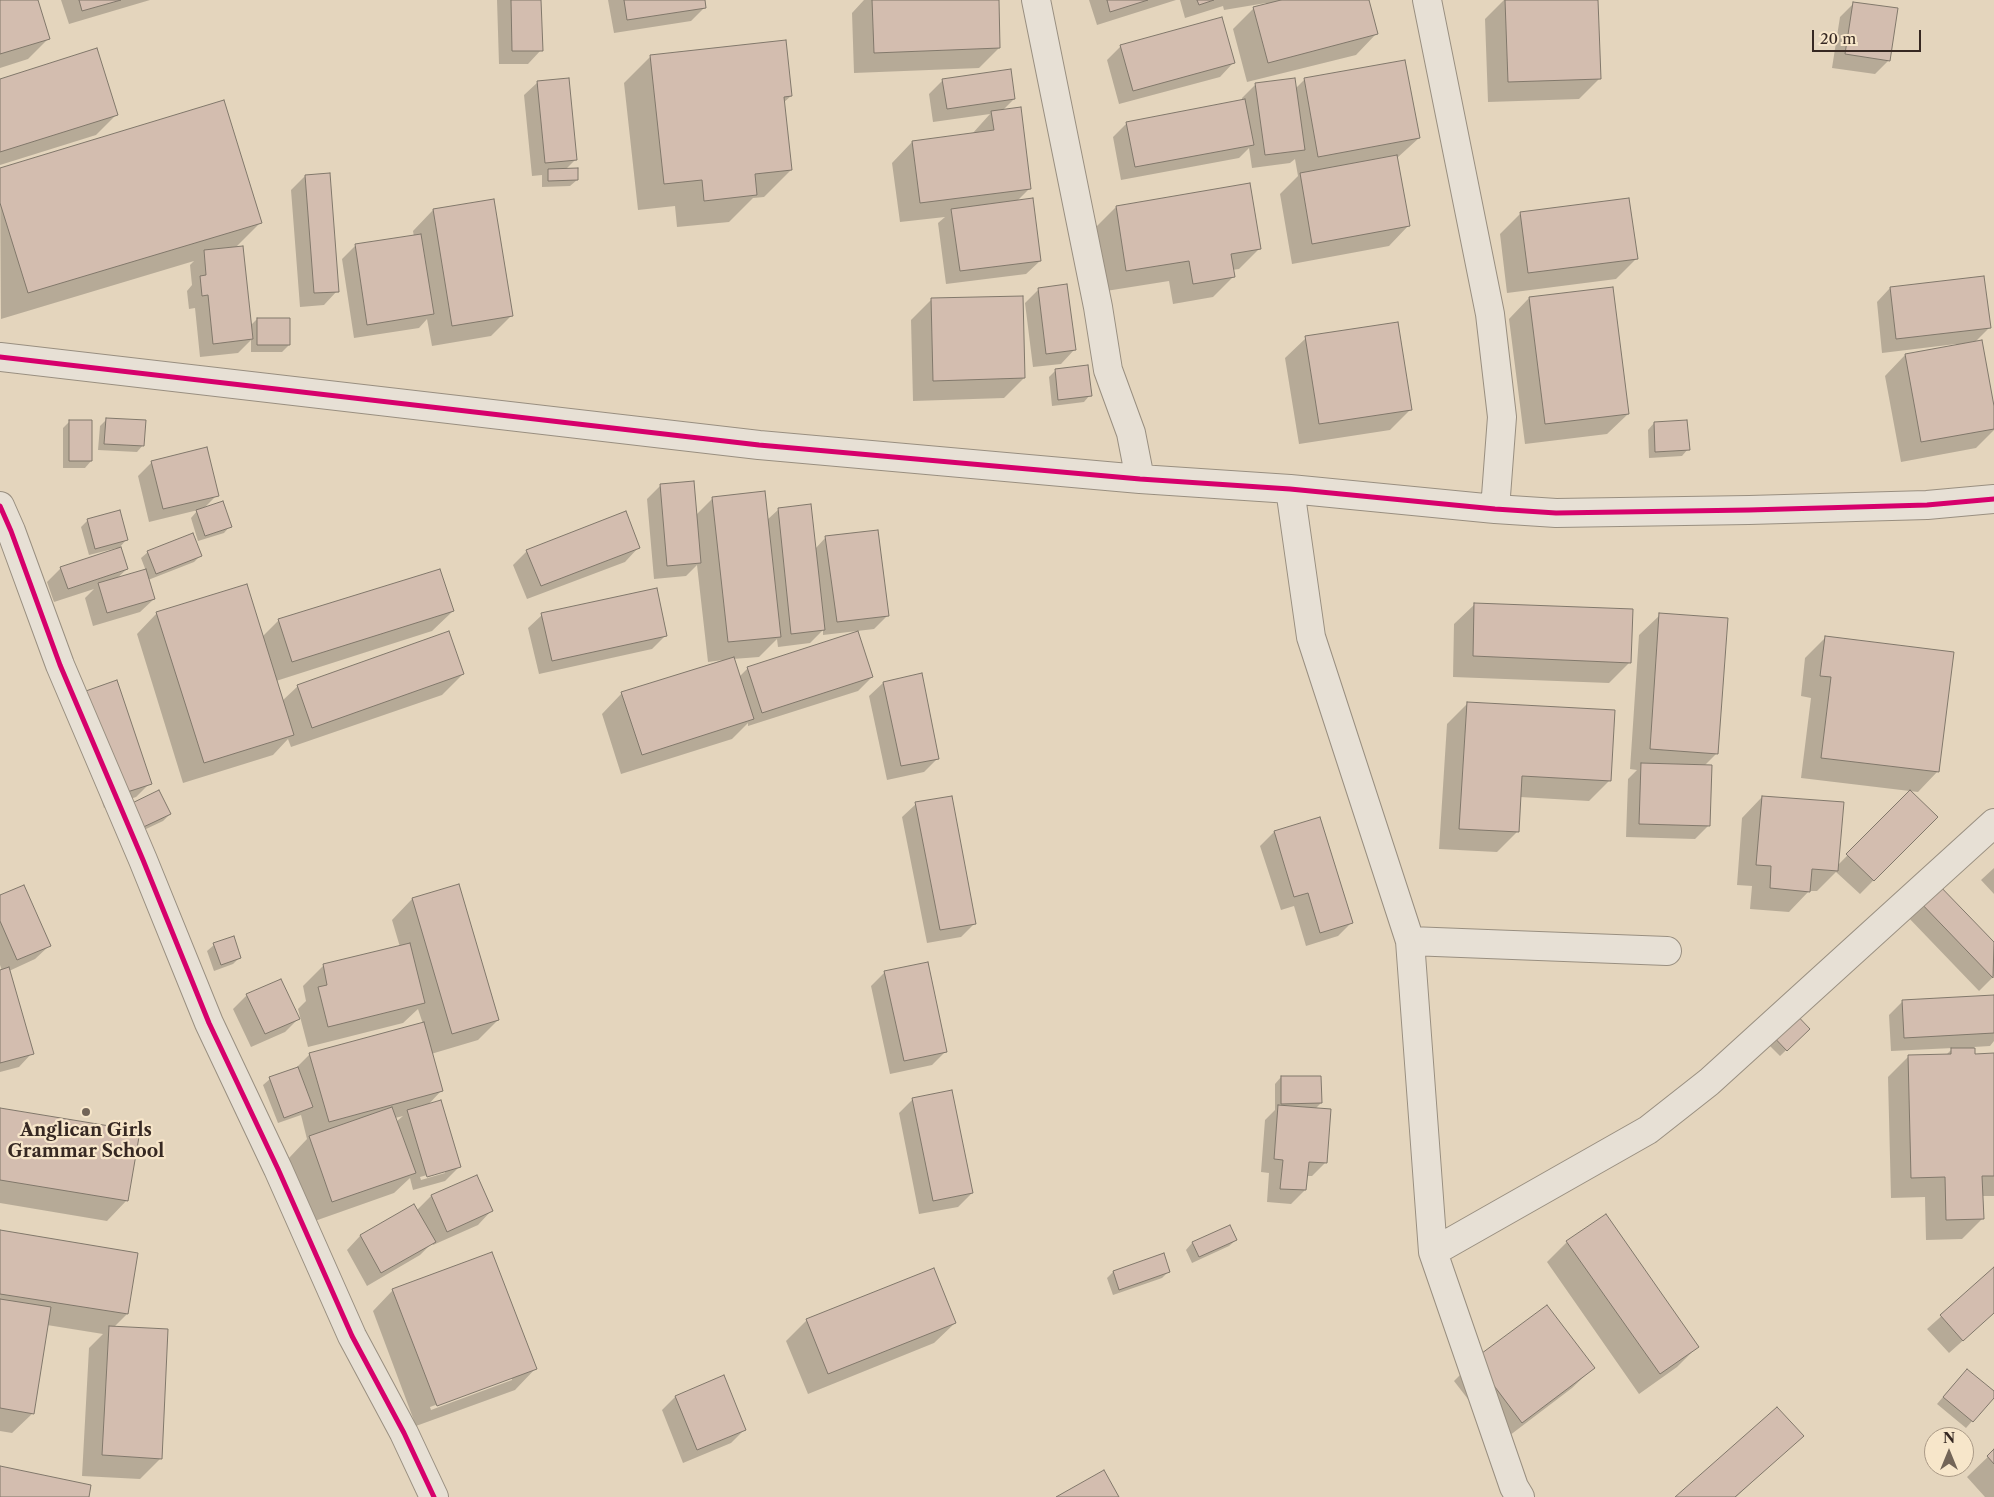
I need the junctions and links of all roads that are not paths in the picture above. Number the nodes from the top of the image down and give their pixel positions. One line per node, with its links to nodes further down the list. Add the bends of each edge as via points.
1 (1036, 0): 4 (street, via 1108,370 1131,433)
2 (1426, 0): 8 (street, via 1490,314 1502,417)
3 (0, 357): 4 (street, via 759,445)
4 (1140, 479): 5 (street)
5 (1290, 489): 8 (street); 10 (street, via 1311,637)
6 (1994, 499): 8 (street, via 1749,510 1556,513)
7 (0, 506): 13 (street, via 60,665 209,1023 352,1336)
8 (1495, 509)
9 (1994, 823): 12 (street, via 1709,1082 1648,1130)
10 (1410, 941): 11 (street); 12 (street)
11 (1667, 951)
12 (1432, 1252): 14 (street)
13 (434, 1497)
14 (1520, 1497)

